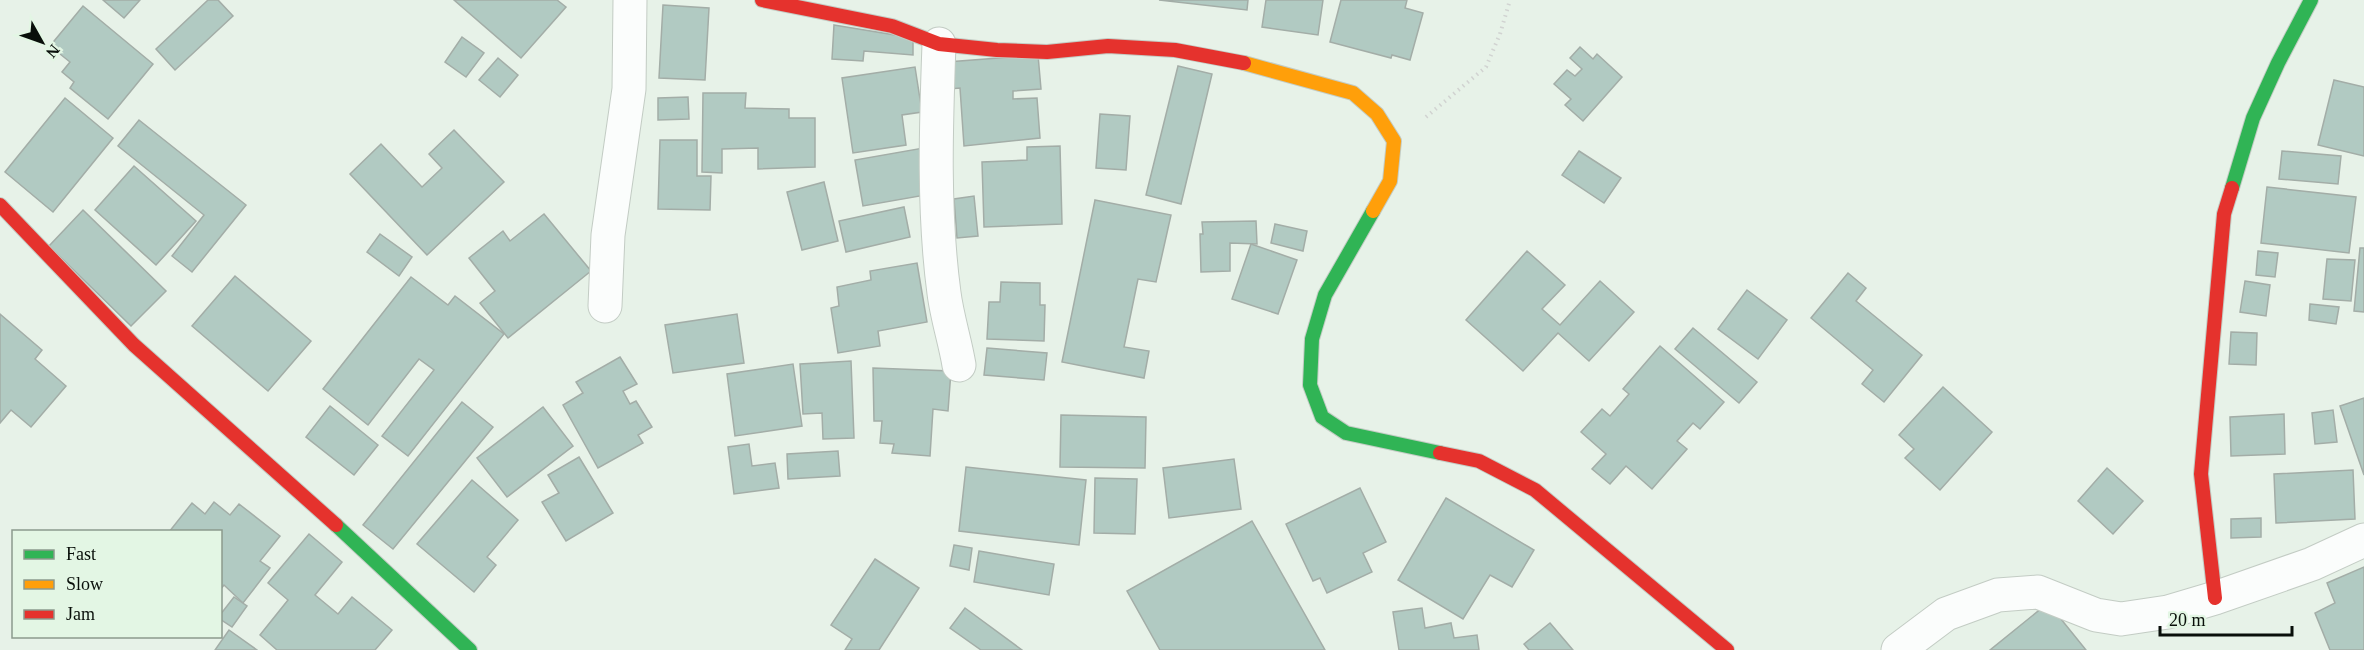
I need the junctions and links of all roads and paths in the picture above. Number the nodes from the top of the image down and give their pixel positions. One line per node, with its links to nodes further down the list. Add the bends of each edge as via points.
1 (630, 0): 8 (street, via 629,89 608,235)
2 (762, 0): 5 (street, via 892,26)
3 (1510, 0): 6 (path, via 1486,66)
4 (2311, 0): 11 (street, via 2253,118 2224,214 2201,474)
5 (939, 44): 6 (street, via 1047,52 1108,45 1175,50 1249,64 1353,93 1377,114); 9 (street, via 939,219 944,294)
6 (1394, 141): 13 (street, via 1390,182 1324,295 1312,339 1310,385 1322,417 1346,433 1479,461 1535,490)
7 (0, 206): 12 (street, via 135,345)
8 (605, 306)
9 (959, 365)
10 (2364, 540): 11 (street, via 2312,564)
11 (2215, 598): 14 (street, via 2168,612 2121,619 2096,615 2038,592 1998,595 1946,614)
12 (470, 650)
13 (1727, 650)
14 (1898, 650)

